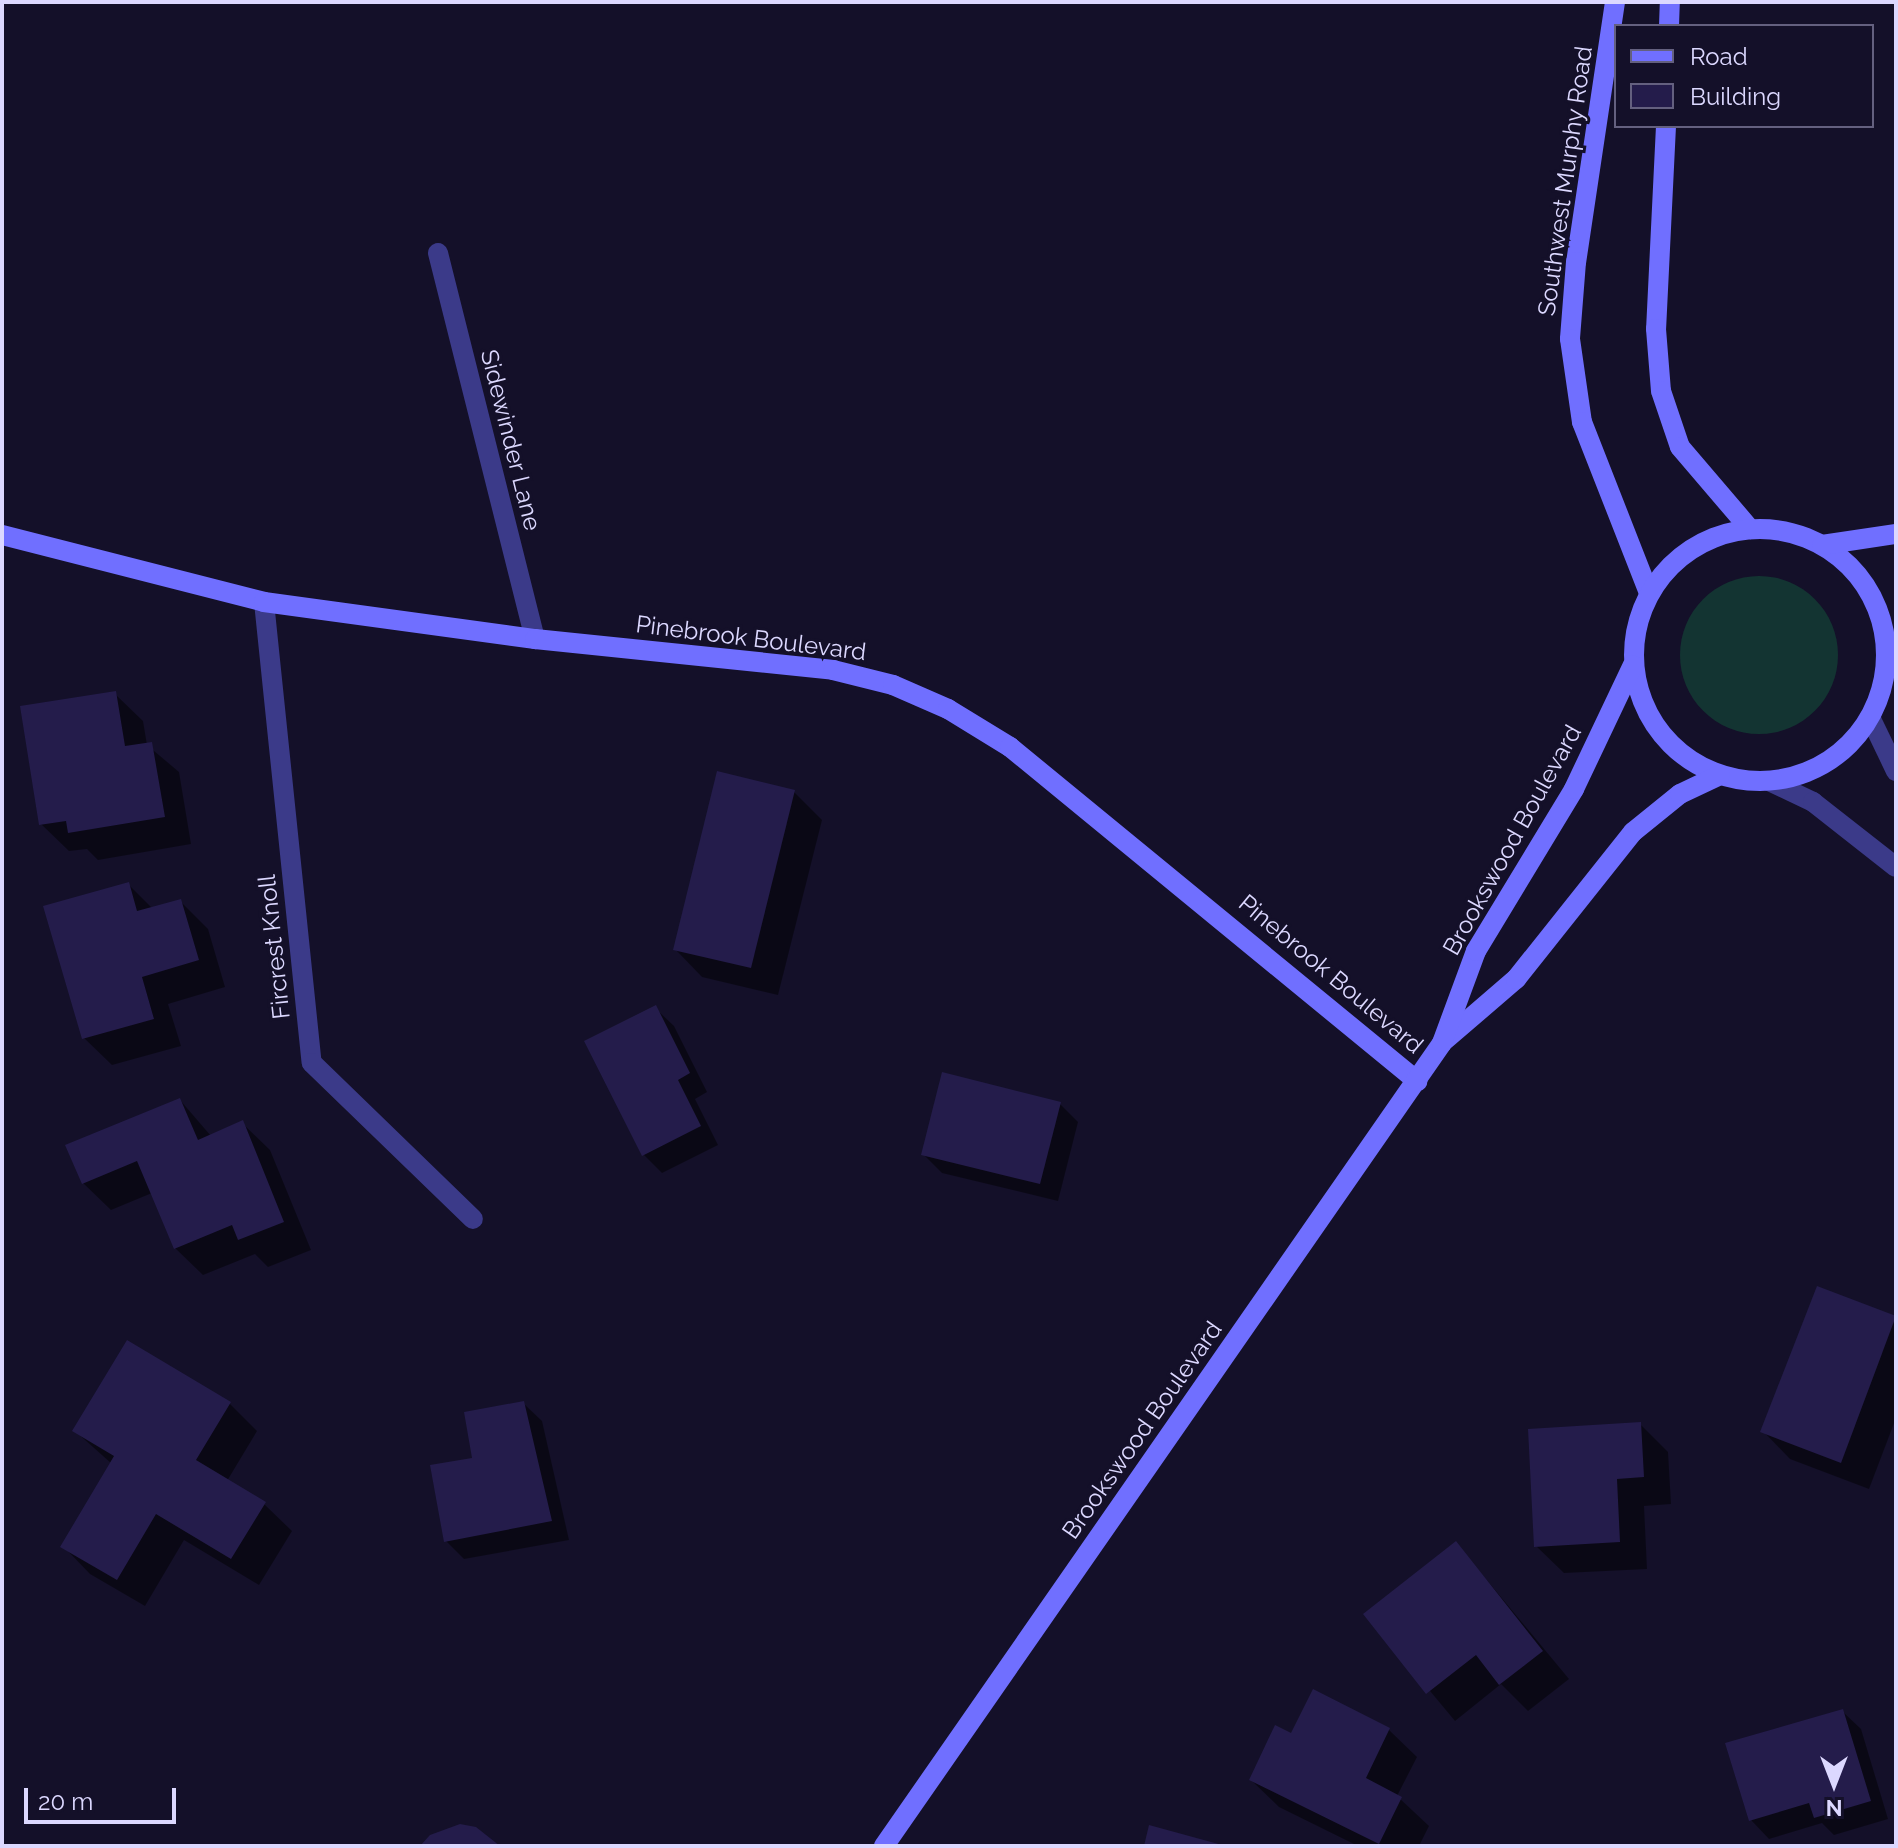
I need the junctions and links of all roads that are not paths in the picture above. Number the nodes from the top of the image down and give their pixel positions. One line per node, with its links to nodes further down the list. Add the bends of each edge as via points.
1 (1615, 2): 10 (main road, Southwest Murphy Road, via 1576,262 1570,339 1582,422)
2 (1670, 2): 3 (main road)
3 (1669, 24)
4 (1666, 128): 6 (main road, via 1656,329 1661,391 1680,447)
5 (438, 253): 12 (street, Sidewinder Lane)
6 (1750, 529): 9 (main road, via 1775,529); 10 (main road, via 1692,549)
7 (1896, 534): 9 (main road)
8 (2, 535): 11 (main road, Pinebrook Boulevard)
9 (1822, 545): 13 (main road, via 1860,577)
10 (1649, 593): 14 (main road, via 1639,616)
11 (264, 602): 12 (main road, Pinebrook Boulevard); 22 (street, Fircrest Knoll, via 312,1063)
12 (535, 639): 21 (main road, Pinebrook Boulevard, via 833,670 893,685 948,709 1067,790)
13 (1891, 641): 15 (main road)
14 (1633, 665): 17 (main road, via 1637,689 1659,733 1697,765); 20 (main road, Brookswood Boulevard, via 1574,789 1476,951)
15 (1870, 717): 16 (street); 18 (main road, via 1838,755 1817,769)
16 (1896, 771)
17 (1720, 775): 18 (main road); 20 (main road, Brookswood Boulevard, via 1680,794 1633,832 1516,979)
18 (1769, 781): 19 (street, via 1813,802)
19 (1896, 867)
20 (1442, 1043): 21 (main road, Brookswood Boulevard)
21 (1417, 1081): 23 (main road, Brookswood Boulevard)
22 (473, 1219)
23 (884, 1846)

